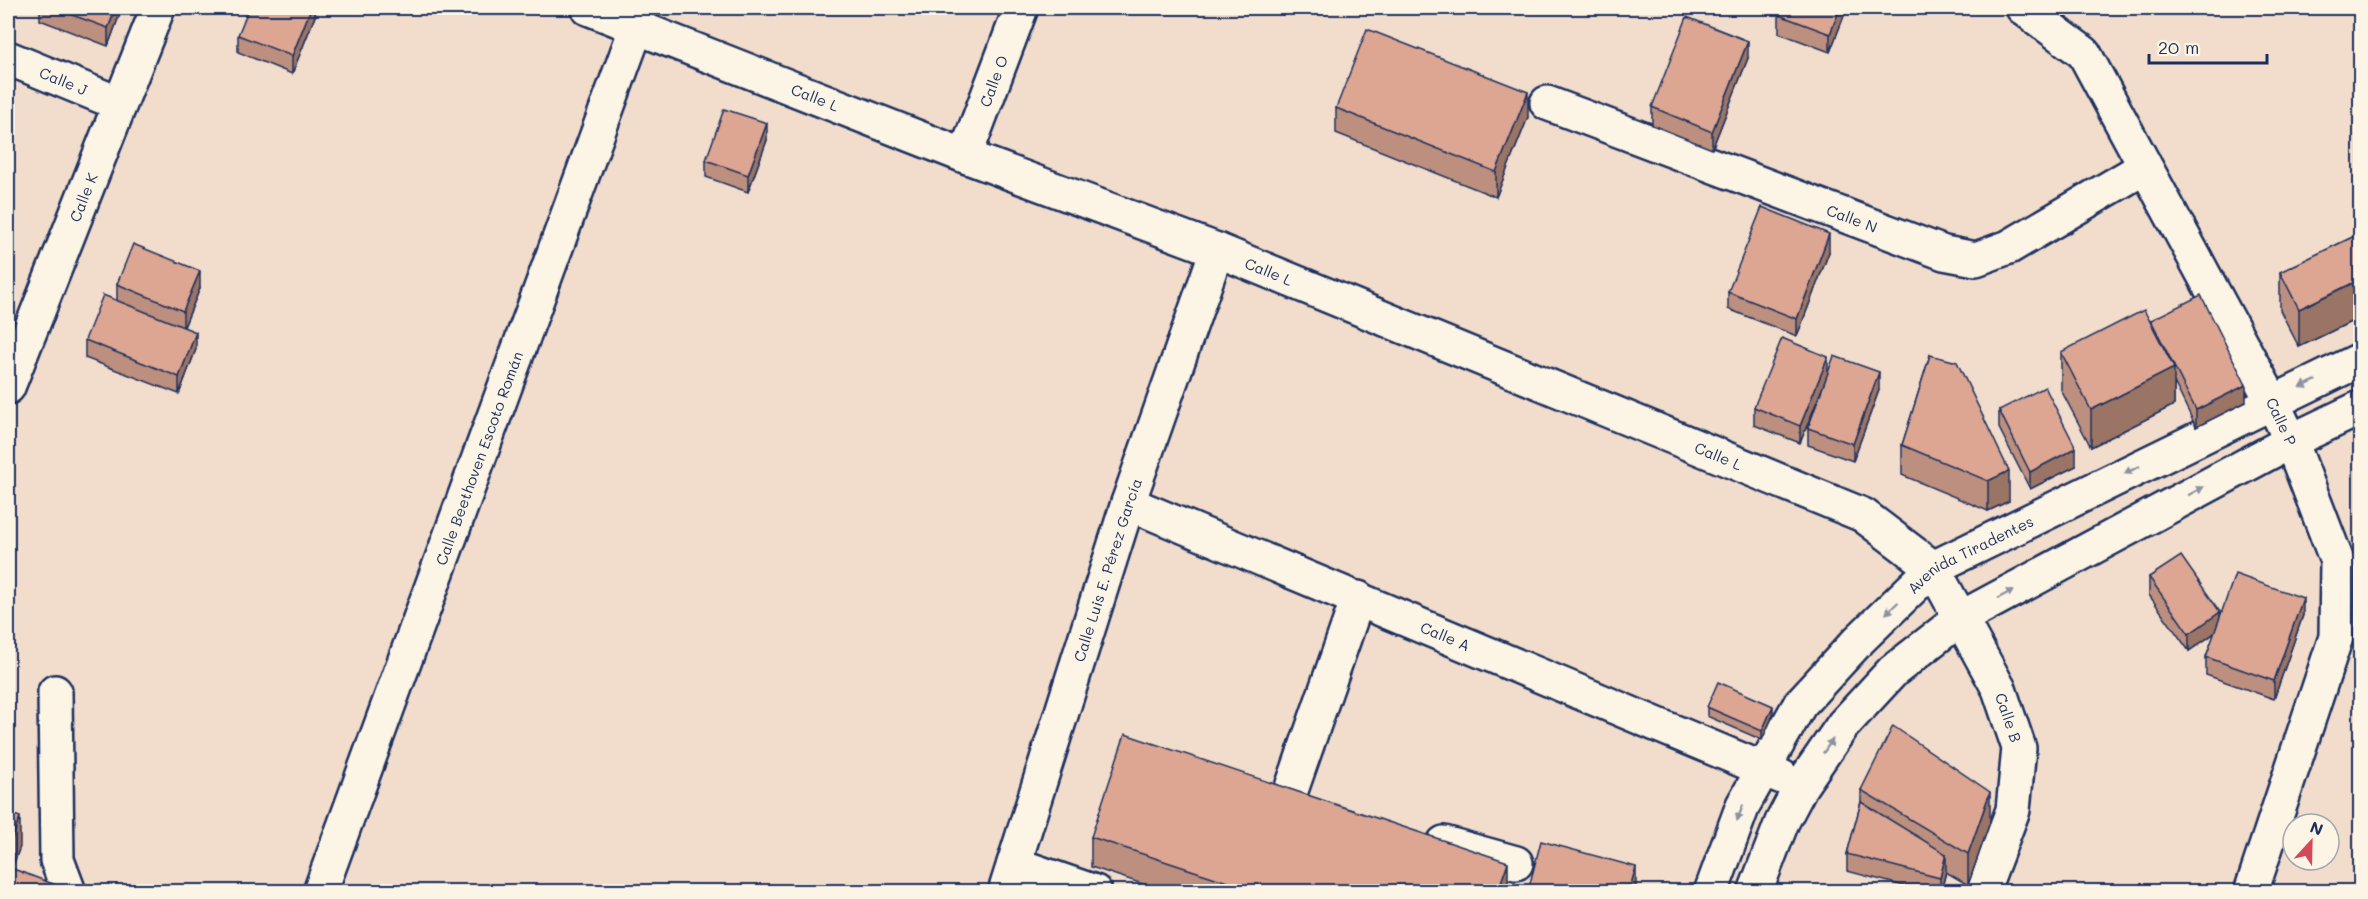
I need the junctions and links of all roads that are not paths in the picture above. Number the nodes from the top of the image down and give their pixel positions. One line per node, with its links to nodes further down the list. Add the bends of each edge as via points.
1 (158, 8): 8 (street, Calle K)
2 (588, 8): 5 (street, Calle L)
3 (1021, 8): 9 (street, Calle O)
4 (2023, 8): 10 (street, Calle P, via 2084,53)
5 (637, 26): 9 (street, Calle L); 32 (street, Calle Beethoven Escoto Román)
6 (8, 58): 8 (street, Calle J)
7 (1547, 103): 10 (street, Calle N, via 1944,253 1976,259 2009,247)
8 (120, 104): 12 (street, Calle K)
9 (965, 156): 11 (street, Calle L)
10 (2145, 167): 15 (street, Calle P)
11 (1216, 250): 18 (street, Calle Luis E. Pérez García); 19 (street, Calle L, via 1863,515)
12 (18, 332): 14 (street, Calle K)
13 (2361, 360): 15 (street, Avenida Tiradentes, one-way to 15)
14 (8, 387)
15 (2272, 401): 17 (street, Calle P); 19 (street, Avenida Tiradentes, one-way to 19)
16 (2361, 408): 17 (street)
17 (2291, 441): 21 (street, one-way to 17); 37 (street, Calle P, via 2337,561 2336,637)
18 (1128, 503): 20 (street, Calle A); 30 (street, Calle Luis E. Pérez García)
19 (1934, 568): 21 (street, Calle B); 23 (street, Avenida Tiradentes, one-way to 23, via 1859,640 1800,705)
20 (1358, 598): 23 (street, Calle A); 26 (street)
21 (1961, 618): 24 (street, one-way to 21, via 1843,725 1886,679); 36 (street, Calle B, via 1999,689 2019,748 2013,810)
22 (55, 692): 31 (street, via 57,860)
23 (1762, 768): 24 (street, Calle A); 34 (street, Avenida Tiradentes, one-way to 34, via 1743,805)
24 (1801, 786): 35 (street)
25 (1255, 791): 26 (street)
26 (1288, 799): 27 (street)
27 (1323, 809)
28 (1413, 834): 29 (street)
29 (1516, 863)
30 (1009, 878): 33 (street)
31 (69, 891)
32 (321, 891)
33 (1095, 891)
34 (1711, 891)
35 (1755, 891)
36 (1982, 891)
37 (2251, 891)

